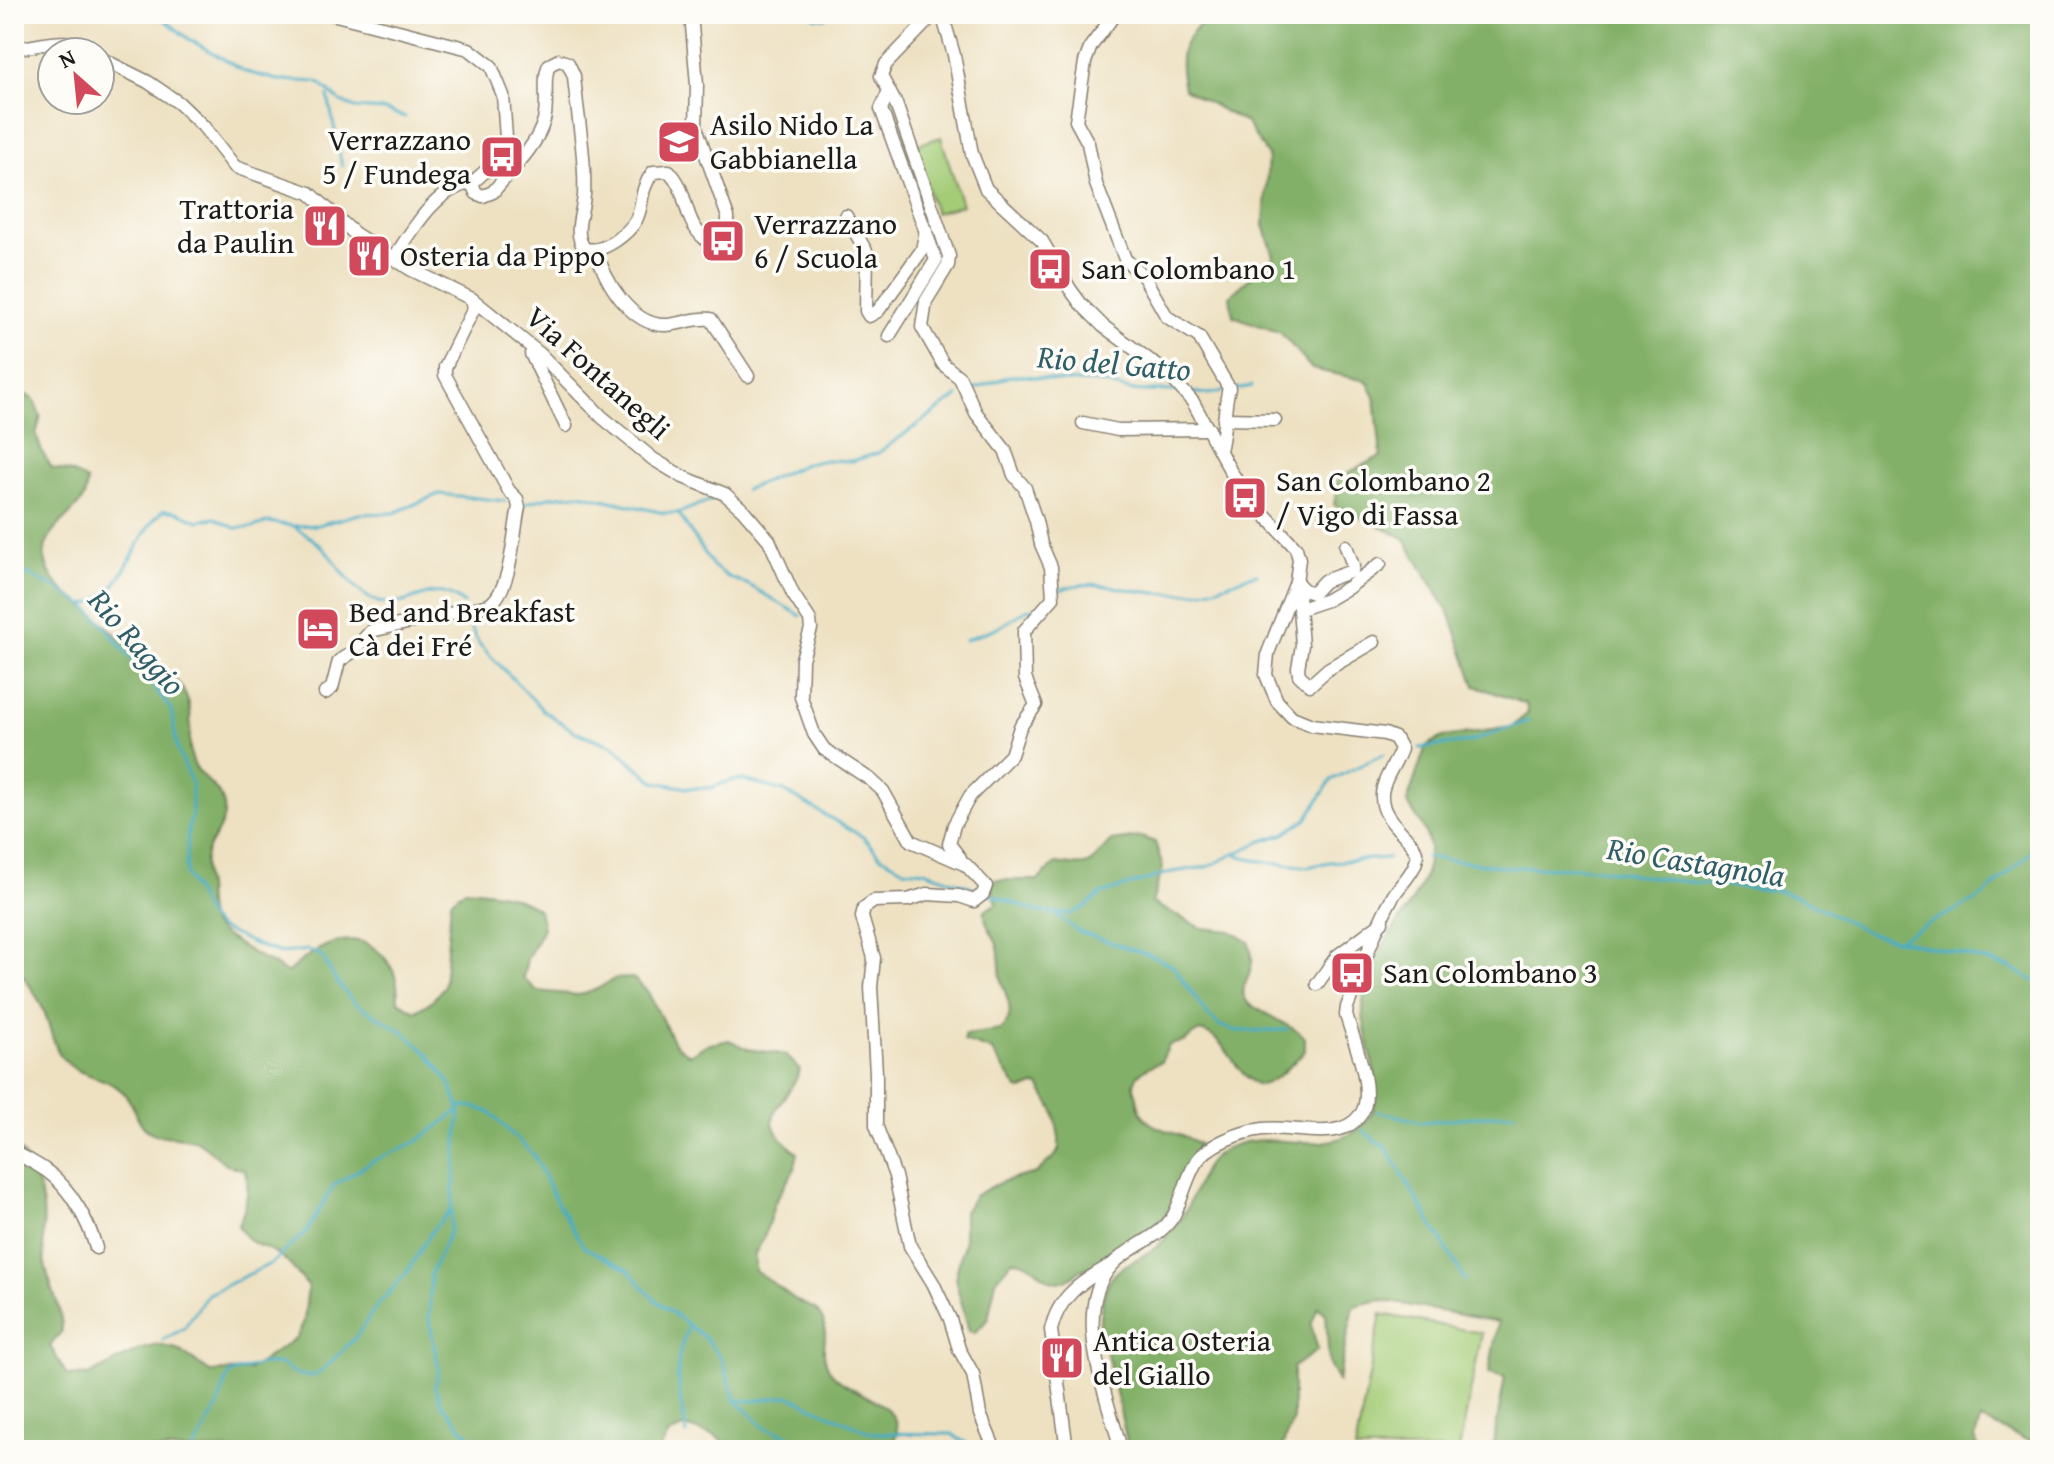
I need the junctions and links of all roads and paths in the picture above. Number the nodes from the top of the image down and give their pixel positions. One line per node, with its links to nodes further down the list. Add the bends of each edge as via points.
1 (332, 14): 10 (street, via 469,49 491,66 503,95 506,138 499,159)
2 (691, 14): 13 (street, via 696,127 728,229 705,239 692,228 679,181 669,171 653,172 630,231)
3 (934, 14): 9 (street, via 886,64 881,76)
4 (942, 14): 23 (street, via 972,154 986,189 1042,241 1081,304 1167,373)
5 (1115, 14): 19 (street, via 1085,62 1076,121 1125,259 1144,277 1167,317 1199,337 1229,388)
6 (36, 45): 7 (street)
7 (14, 49)
8 (116, 66): 14 (street, Via Fontanegli, via 179,103 235,167 310,193 354,233)
9 (886, 99): 12 (street, via 881,109); 31 (street, via 896,104 949,256 926,301 922,327 1005,450 1025,488 1051,567 1053,598 1024,631 1025,678 1036,705 1020,727 1011,755 970,796 949,840)
10 (472, 183): 13 (street, via 476,193 488,195 510,172 544,120 546,69 554,61 568,63 574,76 584,194 580,242); 14 (street, via 426,212)
11 (846, 216): 12 (street, via 867,253 869,316 922,250)
12 (926, 230): 16 (street, via 936,260)
13 (597, 251): 18 (street, via 627,307 665,325 711,319)
14 (394, 258): 15 (street, Via Fontanegli)
15 (472, 299): 17 (street, Via Fontanegli); 30 (street, via 474,308 445,375 517,499 507,574 496,601 489,605 371,631 339,661 332,688)
16 (889, 336)
17 (531, 347): 22 (street, via 531,358); 31 (street, Via Fontanegli, via 653,459 725,494 758,524 810,620 801,697 814,734 824,749 883,791 911,841)
18 (748, 376)
19 (1224, 419): 20 (street); 24 (street)
20 (1275, 420)
21 (1083, 423): 23 (street, via 1118,430)
22 (566, 426)
23 (1209, 429): 24 (street)
24 (1220, 450): 27 (street, via 1250,499 1296,548)
25 (1346, 546): 27 (street, via 1352,571 1324,581 1313,593)
26 (1380, 564): 28 (street, via 1327,600 1303,608)
27 (1295, 585): 28 (street); 32 (street, via 1268,653 1266,675 1277,701 1292,717 1312,725 1385,734 1401,749 1386,779 1383,811 1410,841 1416,862)
28 (1298, 603): 29 (street, via 1299,675 1310,685)
29 (1374, 642)
30 (325, 693)
31 (966, 865): 37 (street, via 986,886 974,901 927,894 874,901 862,917 874,958 876,1125 895,1176 910,1246 933,1283 973,1374 980,1414)
32 (1382, 922): 33 (street, via 1337,956); 36 (street, via 1346,1015 1367,1086 1362,1113 1350,1126 1332,1131 1263,1129 1205,1152 1162,1231)
33 (1317, 984)
34 (14, 1152): 35 (street, via 61,1184)
35 (96, 1248)
36 (1112, 1264): 38 (street, via 1069,1293 1053,1320); 39 (street, via 1097,1292 1091,1335)
37 (995, 1450)
38 (1067, 1450)
39 (1121, 1450)

